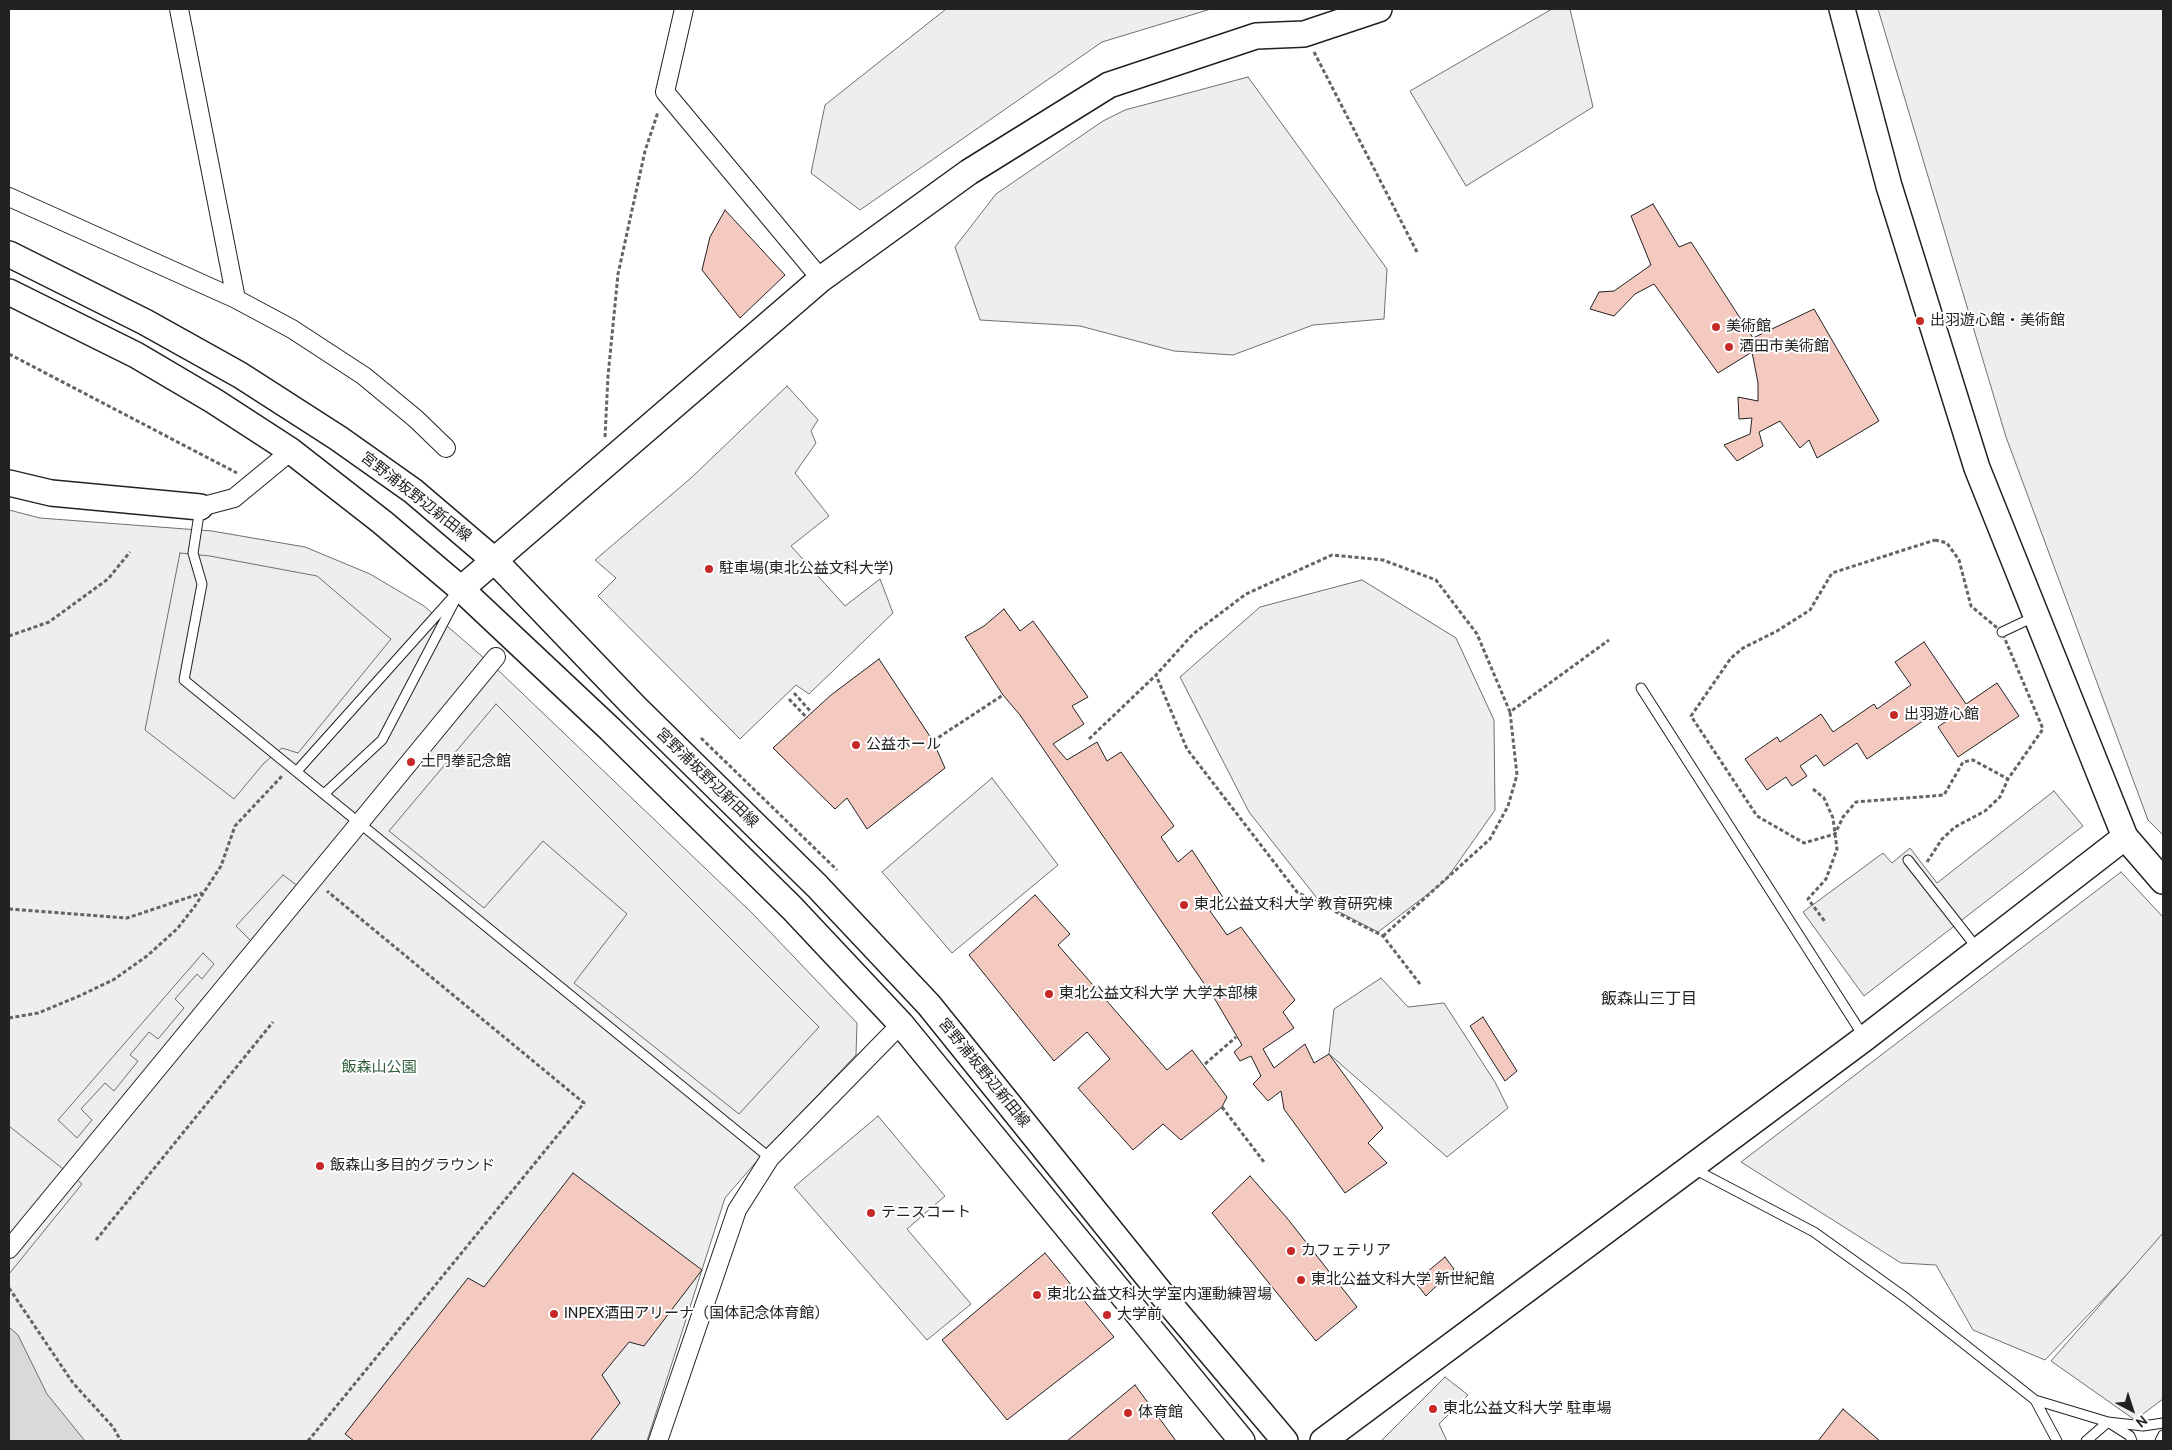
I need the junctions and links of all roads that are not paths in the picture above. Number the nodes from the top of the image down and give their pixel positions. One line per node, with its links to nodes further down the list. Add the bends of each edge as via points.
1 (178, 9): 9 (street)
2 (684, 9): 7 (street, via 665,92)
3 (1378, 9): 7 (main road, via 1304,34 1256,36 1109,86 969,172)
4 (1842, 9): 16 (main road, via 1889,186 1977,468)
5 (9, 197): 9 (street)
6 (9, 254): 14 (main road, 宮野浦坂野辺新田線, via 145,322 240,375 413,490)
7 (821, 279): 14 (main road)
8 (9, 292): 11 (main road, via 136,355)
9 (236, 299): 10 (street, via 292,329 356,371 416,419)
10 (446, 448)
11 (291, 451): 13 (street, via 234,498); 15 (main road)
12 (9, 483): 13 (main road, via 51,493)
13 (200, 507): 20 (lane, via 193,553 202,584 184,680)
14 (494, 560): 15 (main road); 38 (main road, 宮野浦坂野辺新田線, via 635,707 817,886 929,1005 1168,1302)
15 (461, 589): 20 (lane); 21 (lane, via 382,740); 27 (main road, via 610,729 792,908)
16 (2036, 616): 17 (lane); 23 (main road)
17 (2002, 632)
18 (496, 657): 22 (street)
19 (1640, 688): 28 (lane)
20 (297, 772): 21 (lane)
21 (324, 794): 22 (lane)
22 (360, 824): 29 (lane); 31 (street)
23 (2126, 837): 25 (main road); 26 (main road)
24 (1908, 860): 26 (lane)
25 (2163, 881)
26 (1979, 950): 28 (main road)
27 (901, 1024): 29 (street); 37 (main road)
28 (1864, 1038): 30 (main road)
29 (770, 1158): 36 (street, via 737,1210)
30 (1692, 1168): 32 (lane, via 1814,1232 1906,1298); 39 (main road)
31 (9, 1249)
32 (2034, 1400): 33 (lane); 40 (lane)
33 (2108, 1422): 34 (lane, via 2143,1426); 41 (lane); 42 (lane, via 2130,1436)
34 (2163, 1424)
35 (2163, 1435): 43 (lane)
36 (658, 1441)
37 (1242, 1441)
38 (1285, 1441)
39 (1323, 1441)
40 (2057, 1441)
41 (2086, 1441)
42 (2132, 1441)
43 (2160, 1441)

